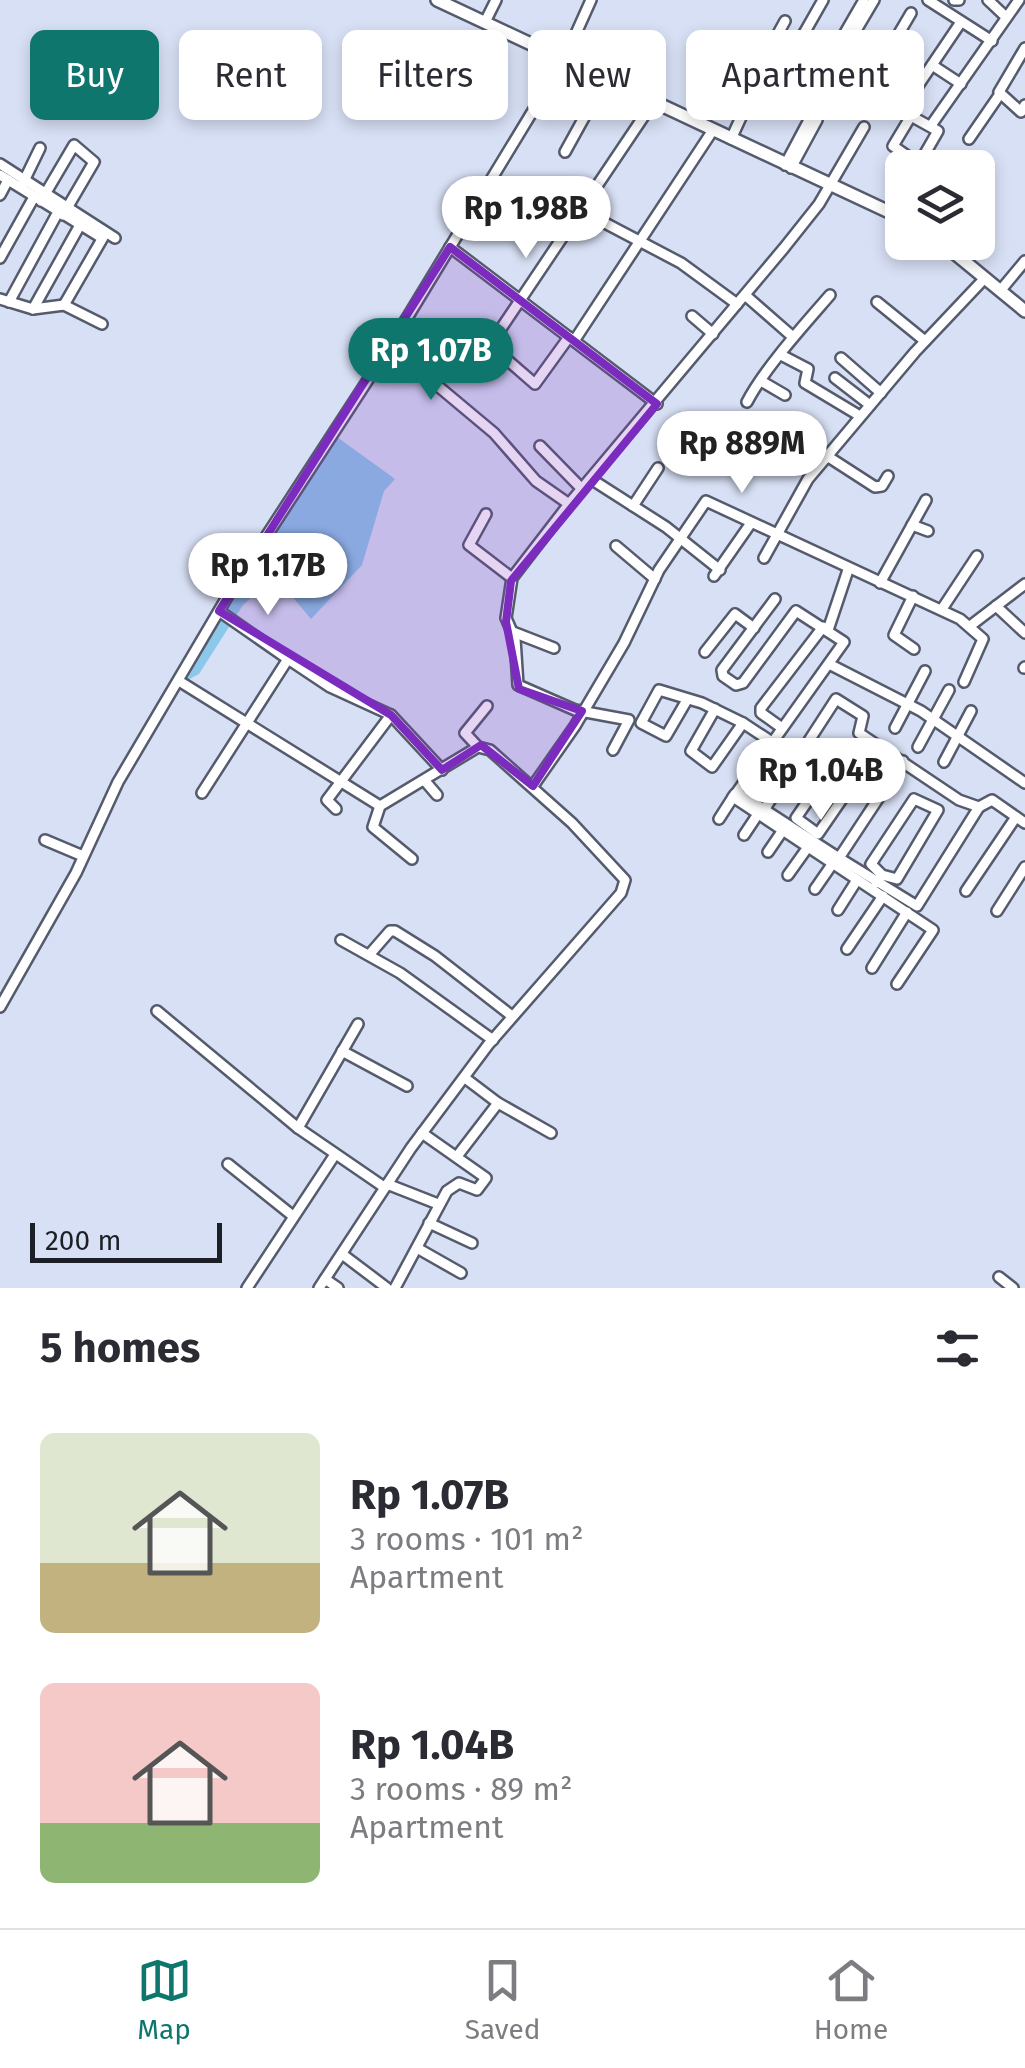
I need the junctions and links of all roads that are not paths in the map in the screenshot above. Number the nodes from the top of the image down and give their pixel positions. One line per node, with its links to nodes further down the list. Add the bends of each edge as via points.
1 (437, 0): 15 (main road)
2 (496, 0): 15 (street)
3 (590, 0): 17 (street)
4 (824, 0): 18 (street)
5 (864, 0): 19 (street)
6 (874, 0): 20 (street)
7 (928, 0): 11 (street)
8 (988, 0): 12 (street)
9 (1001, 0): 12 (street)
10 (1019, 0): 12 (street)
11 (941, 3): 16 (street)
12 (1009, 13): 23 (street)
13 (911, 14): 21 (street)
14 (785, 21): 39 (street, via 752,81)
15 (485, 22): 22 (main road)
16 (961, 22): 23 (street); 25 (street)
17 (577, 30)
18 (806, 30)
19 (849, 30)
20 (853, 30)
21 (901, 30)
22 (528, 41)
23 (992, 41): 27 (street)
24 (1025, 48): 28 (street)
25 (932, 65): 26 (street); 27 (street)
26 (924, 77)
27 (962, 84): 35 (street)
28 (1000, 94): 30 (street); 38 (street)
29 (666, 107): 37 (main road)
30 (1024, 111)
31 (528, 119): 55 (street)
32 (583, 120): 41 (street)
33 (642, 120): 51 (street)
34 (811, 120): 43 (street)
35 (932, 124): 35 (street, via 938,131 922,162 894,149 912,116)
36 (864, 127): 46 (street)
37 (714, 130): 39 (main road); 54 (street)
38 (969, 138)
39 (731, 139): 43 (main road)
40 (40, 148): 45 (street)
41 (566, 152)
42 (0, 164): 45 (street)
43 (788, 166): 46 (main road)
44 (4, 177): 45 (street); 47 (street)
45 (22, 184): 48 (street)
46 (830, 185): 49 (main road); 61 (street)
47 (0, 195)
48 (40, 197): 50 (street); 50 (street, via 74,145 94,162); 56 (street)
49 (885, 210)
50 (63, 212): 52 (street); 53 (street); 63 (street)
51 (584, 212): 54 (street); 64 (street)
52 (80, 225): 53 (street); 68 (street)
53 (108, 236): 67 (street)
54 (642, 242): 66 (street); 74 (street)
55 (450, 247): 64 (street); 76 (street)
56 (0, 258)
57 (963, 260): 59 (main road)
58 (1025, 262): 60 (street)
59 (985, 278): 60 (main road); 75 (street)
60 (1000, 292): 69 (main road)
61 (745, 294): 66 (street); 73 (street)
62 (830, 295): 73 (street)
63 (4, 300): 68 (street)
64 (522, 301): 74 (street); 74 (street, via 490,343 522,376 537,383)
65 (876, 302): 75 (street)
66 (737, 304): 72 (street)
67 (64, 305): 68 (street); 71 (street)
68 (33, 309)
69 (1025, 311)
70 (692, 316): 72 (street)
71 (102, 324)
72 (713, 334): 84 (street)
73 (793, 337): 77 (street)
74 (571, 339): 84 (street)
75 (925, 341): 81 (street)
76 (390, 346): 95 (street, via 494,433 536,482); 115 (street)
77 (782, 355): 80 (street); 86 (street, via 808,369 805,382)
78 (841, 358): 81 (street)
79 (835, 378): 85 (street)
80 (761, 381): 82 (street); 83 (street)
81 (881, 393): 85 (street)
82 (785, 395)
83 (747, 402)
84 (657, 404): 92 (street)
85 (870, 405): 86 (street)
86 (860, 416): 89 (street)
87 (797, 434): 89 (street)
88 (540, 446): 93 (street)
89 (826, 458): 91 (street, via 875,487); 101 (street)
90 (658, 468): 96 (street)
91 (888, 476)
92 (591, 480): 93 (street); 96 (street)
93 (582, 489): 95 (street)
94 (926, 500): 99 (street)
95 (569, 504): 107 (street)
96 (633, 506): 102 (street)
97 (486, 514): 107 (street, via 469,545)
98 (751, 524): 101 (street); 102 (street, via 706,502); 102 (street, via 717,573)
99 (912, 525): 100 (street); 109 (street)
100 (928, 531)
101 (776, 536): 105 (street); 106 (street)
102 (682, 540): 108 (street)
103 (616, 546): 108 (street)
104 (977, 556): 114 (street)
105 (764, 558)
106 (848, 570): 109 (street); 118 (street)
107 (512, 578): 119 (street, via 506,618)
108 (655, 579): 134 (street)
109 (880, 583): 111 (street)
110 (1025, 584): 113 (street)
111 (912, 596): 114 (street); 122 (street, via 894,635)
112 (775, 600): 117 (street)
113 (996, 606): 116 (street); 120 (street)
114 (942, 608): 116 (street)
115 (220, 611): 124 (street); 127 (street)
116 (970, 626): 128 (street, via 984,641)
117 (754, 628): 118 (street, via 722,670 736,685 796,611); 123 (street, via 734,614)
118 (826, 628): 125 (street, via 844,642); 141 (street, via 761,708)
119 (513, 632): 121 (street); 134 (street, via 524,691)
120 (1025, 633)
121 (554, 648)
122 (914, 649)
123 (705, 652)
124 (288, 659): 136 (street); 137 (street)
125 (829, 664): 131 (street); 141 (street)
126 (925, 671): 131 (street)
127 (180, 681): 137 (street); 169 (street, via 118,782)
128 (964, 682)
129 (949, 690): 138 (street)
130 (687, 700): 130 (street, via 659,690 641,723 666,736); 133 (street)
131 (908, 704): 138 (street); 140 (street)
132 (487, 706): 144 (street, via 465,732)
133 (715, 708): 139 (street); 139 (street, via 691,751 712,767)
134 (582, 711): 145 (street, via 629,720); 153 (street)
135 (971, 712): 142 (street)
136 (391, 715): 149 (street); 150 (street)
137 (248, 720): 150 (street); 154 (street)
138 (934, 720): 142 (street); 143 (street)
139 (743, 723): 141 (street)
140 (895, 728)
141 (777, 734): 155 (street)
142 (958, 736): 147 (street); 151 (street)
143 (918, 746)
144 (478, 747): 149 (street); 153 (street)
145 (613, 750)
146 (904, 760): 158 (street); 160 (street, via 858,732 863,716 836,699); 171 (street)
147 (944, 762)
148 (1025, 767): 151 (street)
149 (442, 770): 152 (street)
150 (342, 779): 157 (street); 159 (street, via 327,800)
151 (1022, 780)
152 (425, 781): 156 (street); 157 (street)
153 (533, 786): 189 (street, via 626,884)
154 (202, 793)
155 (735, 794): 160 (street); 161 (street)
156 (437, 795)
157 (380, 806): 170 (street, via 373,827)
158 (979, 806): 162 (street, via 992,800); 174 (street, via 920,904 912,906)
159 (336, 810)
160 (761, 812): 163 (street); 164 (street); 165 (street)
161 (718, 819)
162 (1020, 820): 177 (street)
163 (783, 830): 167 (street); 168 (street)
164 (805, 830): 164 (street, via 822,833 864,767 842,752 796,818); 171 (street)
165 (744, 835)
166 (45, 840): 169 (street)
167 (808, 846): 171 (street); 173 (street)
168 (768, 852)
169 (83, 856): 187 (street)
170 (412, 859)
171 (836, 861): 174 (street); 175 (street); 176 (street)
172 (1025, 867): 180 (street)
173 (788, 876)
174 (879, 879): 174 (street, via 871,864 914,799 938,810 897,878)
175 (857, 880): 178 (street); 179 (street)
176 (815, 889)
177 (966, 891)
178 (882, 896): 181 (street); 183 (street)
179 (838, 910)
180 (997, 910)
181 (907, 912): 185 (street); 186 (street, via 933,930)
182 (340, 940): 184 (street)
183 (848, 949)
184 (369, 955): 189 (street, via 390,931 400,934); 191 (street)
185 (872, 968)
186 (897, 984)
187 (0, 1007)
188 (157, 1011): 196 (street)
189 (512, 1016): 191 (street)
190 (358, 1024): 192 (street)
191 (492, 1040): 193 (street)
192 (342, 1052): 194 (street); 196 (street)
193 (466, 1078): 195 (street); 198 (street)
194 (407, 1086)
195 (498, 1104): 197 (street); 199 (street)
196 (298, 1128): 200 (street)
197 (551, 1132)
198 (422, 1133): 199 (street); 202 (street)
199 (458, 1154): 203 (street, via 485,1174 485,1183 477,1190 454,1184)
200 (334, 1156): 202 (street); 204 (street)
201 (228, 1164): 204 (street)
202 (386, 1186): 203 (street); 208 (street)
203 (438, 1204): 205 (street)
204 (293, 1216): 212 (street)
205 (429, 1222): 206 (street); 207 (street)
206 (472, 1243)
207 (416, 1248): 209 (street); 215 (street)
208 (342, 1254): 211 (street); 214 (street)
209 (461, 1273)
210 (999, 1277): 216 (street)
211 (322, 1283): 213 (street)
212 (246, 1288)
213 (338, 1288)
214 (387, 1288)
215 (395, 1288)
216 (1014, 1288)

